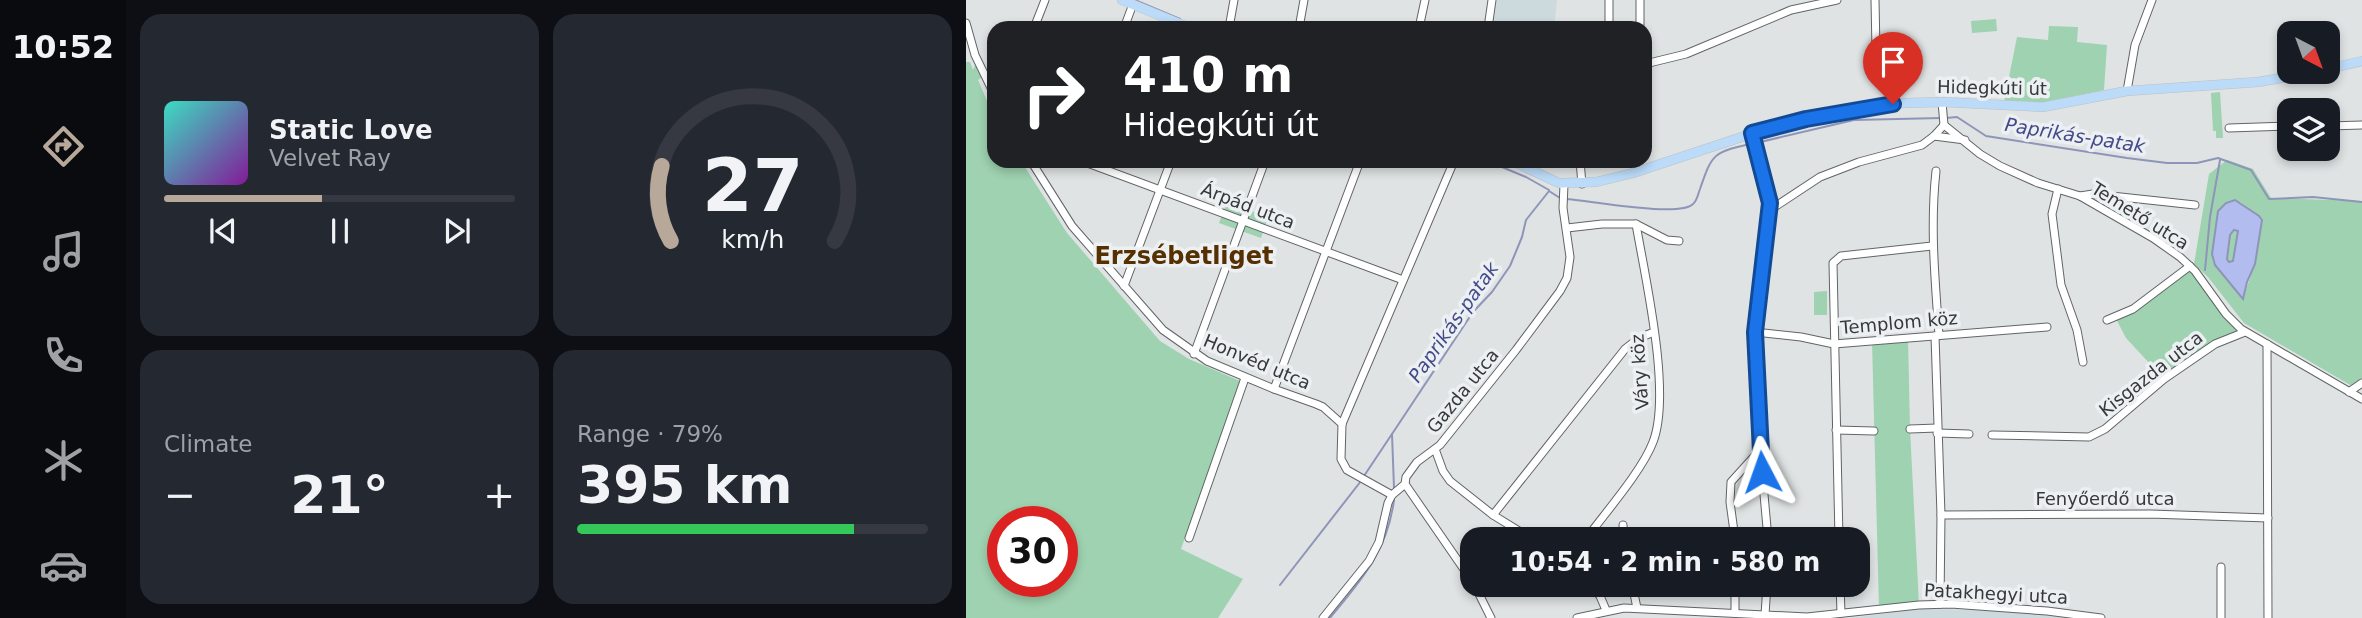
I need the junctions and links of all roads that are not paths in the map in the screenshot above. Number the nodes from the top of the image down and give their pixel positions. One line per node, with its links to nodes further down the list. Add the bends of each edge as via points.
1 (1045, 0): 13 (street)
2 (1122, 0): 12 (main road)
3 (1234, 0): 16 (street)
4 (1304, 0): 17 (street)
5 (1425, 0): 18 (street)
6 (1492, 0): 19 (street)
7 (1609, 0): 20 (street)
8 (1640, 0): 21 (street)
9 (1837, 0): 25 (street, via 1791,10 1686,54)
10 (1875, 0): 23 (street)
11 (2152, 0): 29 (street, via 2136,45)
12 (1133, 4): 14 (street); 15 (main road, via 1149,6)
13 (1037, 21)
14 (1127, 21)
15 (1177, 21)
16 (1230, 21)
17 (1300, 21)
18 (1420, 21)
19 (1489, 21)
20 (1609, 21)
21 (1640, 21)
22 (966, 23): 28 (street)
23 (1876, 50)
24 (2362, 61): 26 (main road)
25 (1652, 62)
26 (2340, 66)
27 (2277, 79): 29 (main road, Hidegkúti út)
28 (987, 80)
29 (2127, 91): 30 (main road, Hidegkúti út, via 2043,107)
30 (1942, 102): 31 (street); 36 (main road, Hidegkúti út, via 1876,106)
31 (1943, 120): 37 (street); 38 (street, Temető utca)
32 (2362, 125): 33 (street)
33 (2340, 126)
34 (2277, 127): 35 (street)
35 (2229, 128)
36 (1753, 135): 39 (main road, Hidegkúti út); 56 (street)
37 (1934, 136): 38 (street); 56 (street, via 1915,148 1820,177)
38 (1965, 140): 52 (street, Temető utca, via 2000,166)
39 (1652, 167)
40 (1035, 168): 65 (street, Honvéd utca, via 1072,226)
41 (1101, 168): 53 (street, Árpád utca)
42 (1168, 168): 53 (street)
43 (1262, 168): 57 (street)
44 (1357, 168): 62 (street)
45 (1451, 168): 64 (street)
46 (1527, 168): 50 (main road, Hidegkúti út)
47 (1581, 168): 51 (street)
48 (1649, 168): 51 (main road, Hidegkúti út)
49 (1936, 171): 61 (street)
50 (1564, 184): 51 (main road, Hidegkúti út); 59 (street, Gazda utca)
51 (1582, 184)
52 (2058, 189): 54 (street, Temető utca); 75 (street, via 2052,214 2058,265)
53 (1160, 190): 57 (street, Árpád utca); 65 (street)
54 (2080, 196): 55 (street); 63 (street, Temető utca, via 2153,238)
55 (2195, 205)
56 (1770, 210): 69 (street)
57 (1243, 220): 62 (street, Árpád utca); 74 (street)
58 (1636, 224): 59 (street); 60 (street, via 1667,240); 68 (street, Váry köz)
59 (1567, 228): 88 (street, Gazda utca, via 1570,269 1560,291)
60 (1679, 240)
61 (1932, 247): 71 (street); 72 (street, via 1836,258 1831,268)
62 (1327, 253): 64 (street, Árpád utca); 78 (street)
63 (2190, 266): 66 (street, via 2133,309); 70 (street, Temető utca)
64 (1403, 280): 81 (street)
65 (1124, 286): 74 (street, Honvéd utca, via 1163,330)
66 (2107, 320)
67 (2047, 327): 71 (street, Templom köz)
68 (1654, 332): 92 (street, via 1625,349); 96 (street, Váry köz, via 1659,393 1654,441)
69 (1755, 332): 72 (street, Templom köz); 89 (street)
70 (2245, 332): 73 (street, Temető utca); 87 (street, Kisgazda utca, via 2215,344 2164,379 2097,434)
71 (1937, 335): 72 (street, Templom köz); 85 (street)
72 (1834, 344): 83 (street)
73 (2267, 344): 79 (street, Temető utca); 94 (street)
74 (1194, 354): 76 (street, Honvéd utca)
75 (2083, 362)
76 (1245, 378): 78 (street, Honvéd utca); 100 (street)
77 (2362, 383): 79 (street)
78 (1274, 390): 81 (street, Honvéd utca, via 1323,407)
79 (2349, 392): 80 (street, Temető utca)
80 (2362, 399)
81 (1342, 424): 91 (street, via 1341,458 1347,470)
82 (1910, 429): 85 (street)
83 (1836, 430): 84 (street); 99 (street)
84 (1874, 431)
85 (1937, 431): 86 (street); 93 (street)
86 (1969, 434)
87 (1992, 435)
88 (1435, 449): 90 (street, Gazda utca, via 1417,462); 92 (street, via 1446,477)
89 (1760, 450): 97 (street, via 1731,482); 98 (street)
90 (1405, 484): 91 (street, Gazda utca); 101 (street)
91 (1394, 493): 115 (street, via 1376,550)
92 (1493, 515): 95 (street)
93 (1941, 515): 94 (street, Fenyőerdő utca, via 2150,514); 109 (street)
94 (2268, 519): 120 (street)
95 (1512, 527)
96 (1595, 527)
97 (1733, 527)
98 (1767, 527)
99 (1839, 527)
100 (1189, 538)
101 (1460, 564)
102 (2221, 567): 119 (street)
103 (1480, 597): 116 (street)
104 (1600, 597): 111 (street)
105 (1635, 597): 110 (street)
106 (1735, 597): 113 (street)
107 (1766, 597): 114 (street)
108 (1840, 597): 112 (street)
109 (1940, 604): 112 (street, Patakhegyi utca); 118 (street, Patakhegyi utca)
110 (1637, 608): 111 (street, Patakhegyi utca); 113 (street, Patakhegyi utca)
111 (1606, 610): 117 (street, Patakhegyi utca)
112 (1841, 613): 114 (street, Patakhegyi utca)
113 (1735, 614): 114 (street, Patakhegyi utca)
114 (1765, 615)
115 (1324, 618)
116 (1491, 618)
117 (1577, 618)
118 (2101, 618)
119 (2221, 618)
120 (2268, 618)

